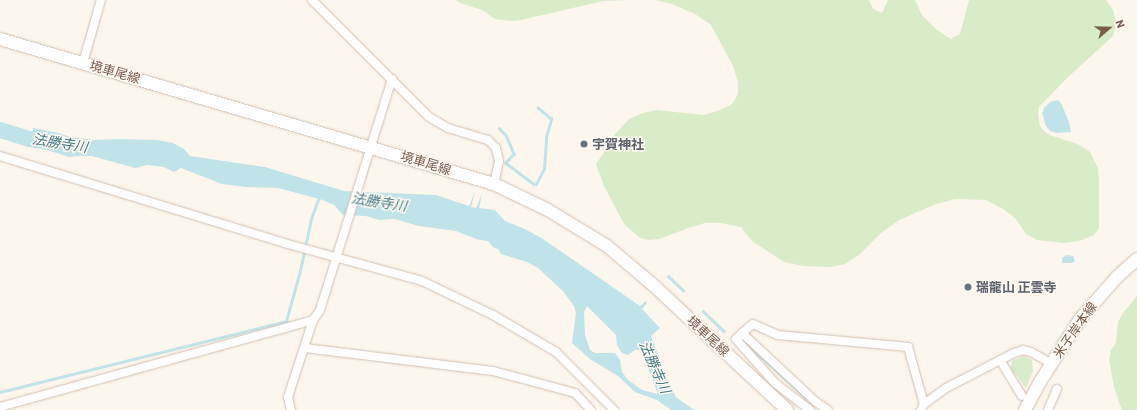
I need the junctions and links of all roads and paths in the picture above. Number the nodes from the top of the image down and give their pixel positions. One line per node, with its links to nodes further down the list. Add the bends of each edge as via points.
1 (101, 0): 4 (street)
2 (312, 0): 5 (street)
3 (0, 38): 4 (main road, 境車尾線)
4 (82, 63): 6 (main road, 境車尾線)
5 (392, 79): 6 (street); 8 (street, via 430,117 448,128 488,140 496,148 499,161)
6 (370, 146): 8 (main road, 境車尾線); 9 (street)
7 (0, 156): 9 (street)
8 (494, 184): 23 (main road, 境車尾線, via 548,210 607,246 652,284)
9 (336, 257): 11 (street, via 320,310); 22 (street, via 422,281 493,314 556,352)
10 (1137, 259): 15 (main road, 米子岸本線, via 1098,296)
11 (313, 320): 13 (street); 18 (street)
12 (742, 333): 19 (street, via 753,324 778,334 908,347); 24 (street, via 736,339 775,383); 25 (street, via 816,402)
13 (305, 348): 20 (street, via 288,397); 21 (street, via 492,371 575,393)
14 (1000, 360): 15 (street, via 1023,350); 17 (street); 19 (street, via 946,388)
15 (1051, 363): 26 (main road, 米子岸本線)
16 (1057, 389): 27 (street)
17 (1022, 396)
18 (0, 407)
19 (922, 407)
20 (291, 410)
21 (591, 410)
22 (614, 410)
23 (787, 410)
24 (810, 410)
25 (828, 410)
26 (1025, 410)
27 (1048, 410)

